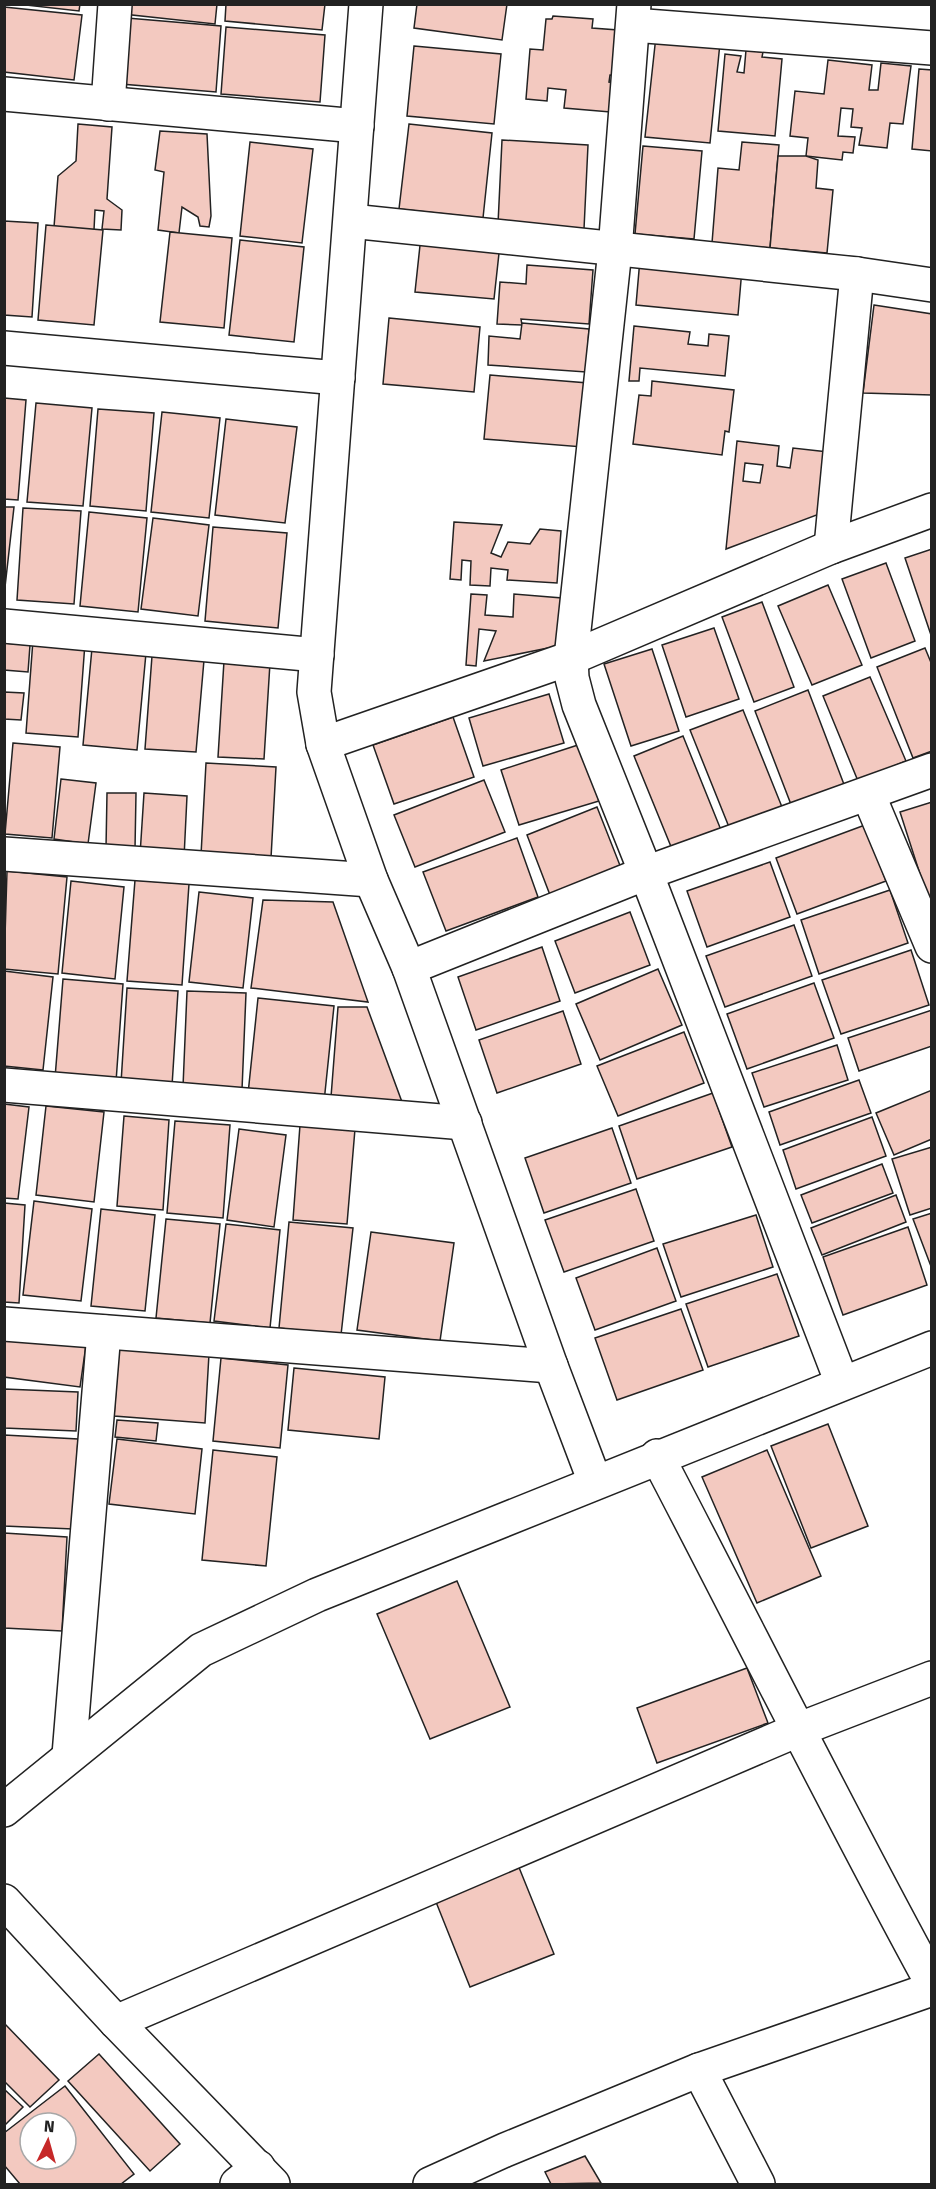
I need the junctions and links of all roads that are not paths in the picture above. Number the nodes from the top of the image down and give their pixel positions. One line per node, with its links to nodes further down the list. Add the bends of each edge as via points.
1 (115, 4): 6 (street)
2 (366, 4): 7 (street)
3 (633, 15): 4 (street); 9 (street)
4 (932, 48)
5 (4, 94): 6 (street)
6 (108, 104): 7 (street)
7 (357, 126): 8 (street)
8 (351, 222): 9 (street); 13 (street)
9 (615, 250): 10 (street); 18 (street)
10 (857, 274): 11 (street); 15 (street)
11 (932, 285)
12 (4, 348): 13 (street)
13 (338, 378): 17 (street)
14 (932, 510): 15 (street)
15 (831, 547): 18 (street)
16 (4, 626): 17 (street)
17 (317, 655): 19 (street, via 314,692)
18 (571, 658): 19 (street); 23 (street, via 579,705)
19 (323, 744): 24 (street)
20 (932, 770): 21 (street)
21 (868, 794): 23 (street); 25 (street)
22 (4, 854): 24 (street)
23 (646, 873): 26 (street); 33 (street)
24 (371, 880): 26 (street)
25 (932, 946)
26 (409, 968): 28 (street)
27 (4, 1085): 28 (street)
28 (465, 1124): 32 (street)
29 (4, 1324): 30 (street)
30 (104, 1332): 32 (street); 38 (street)
31 (932, 1348): 33 (street)
32 (550, 1366): 35 (street)
33 (842, 1383): 34 (street)
34 (657, 1456): 35 (street); 37 (street)
35 (595, 1482): 38 (street, via 317,1596 201,1650)
36 (932, 1678): 37 (street)
37 (800, 1729): 41 (street); 43 (street)
38 (69, 1755): 39 (street)
39 (4, 1810)
40 (4, 1901): 43 (street)
41 (932, 1983)
42 (932, 1989): 44 (street)
43 (116, 2022): 45 (street)
44 (699, 2070): 46 (street); 47 (street)
45 (256, 2179)
46 (430, 2184)
47 (758, 2184)

